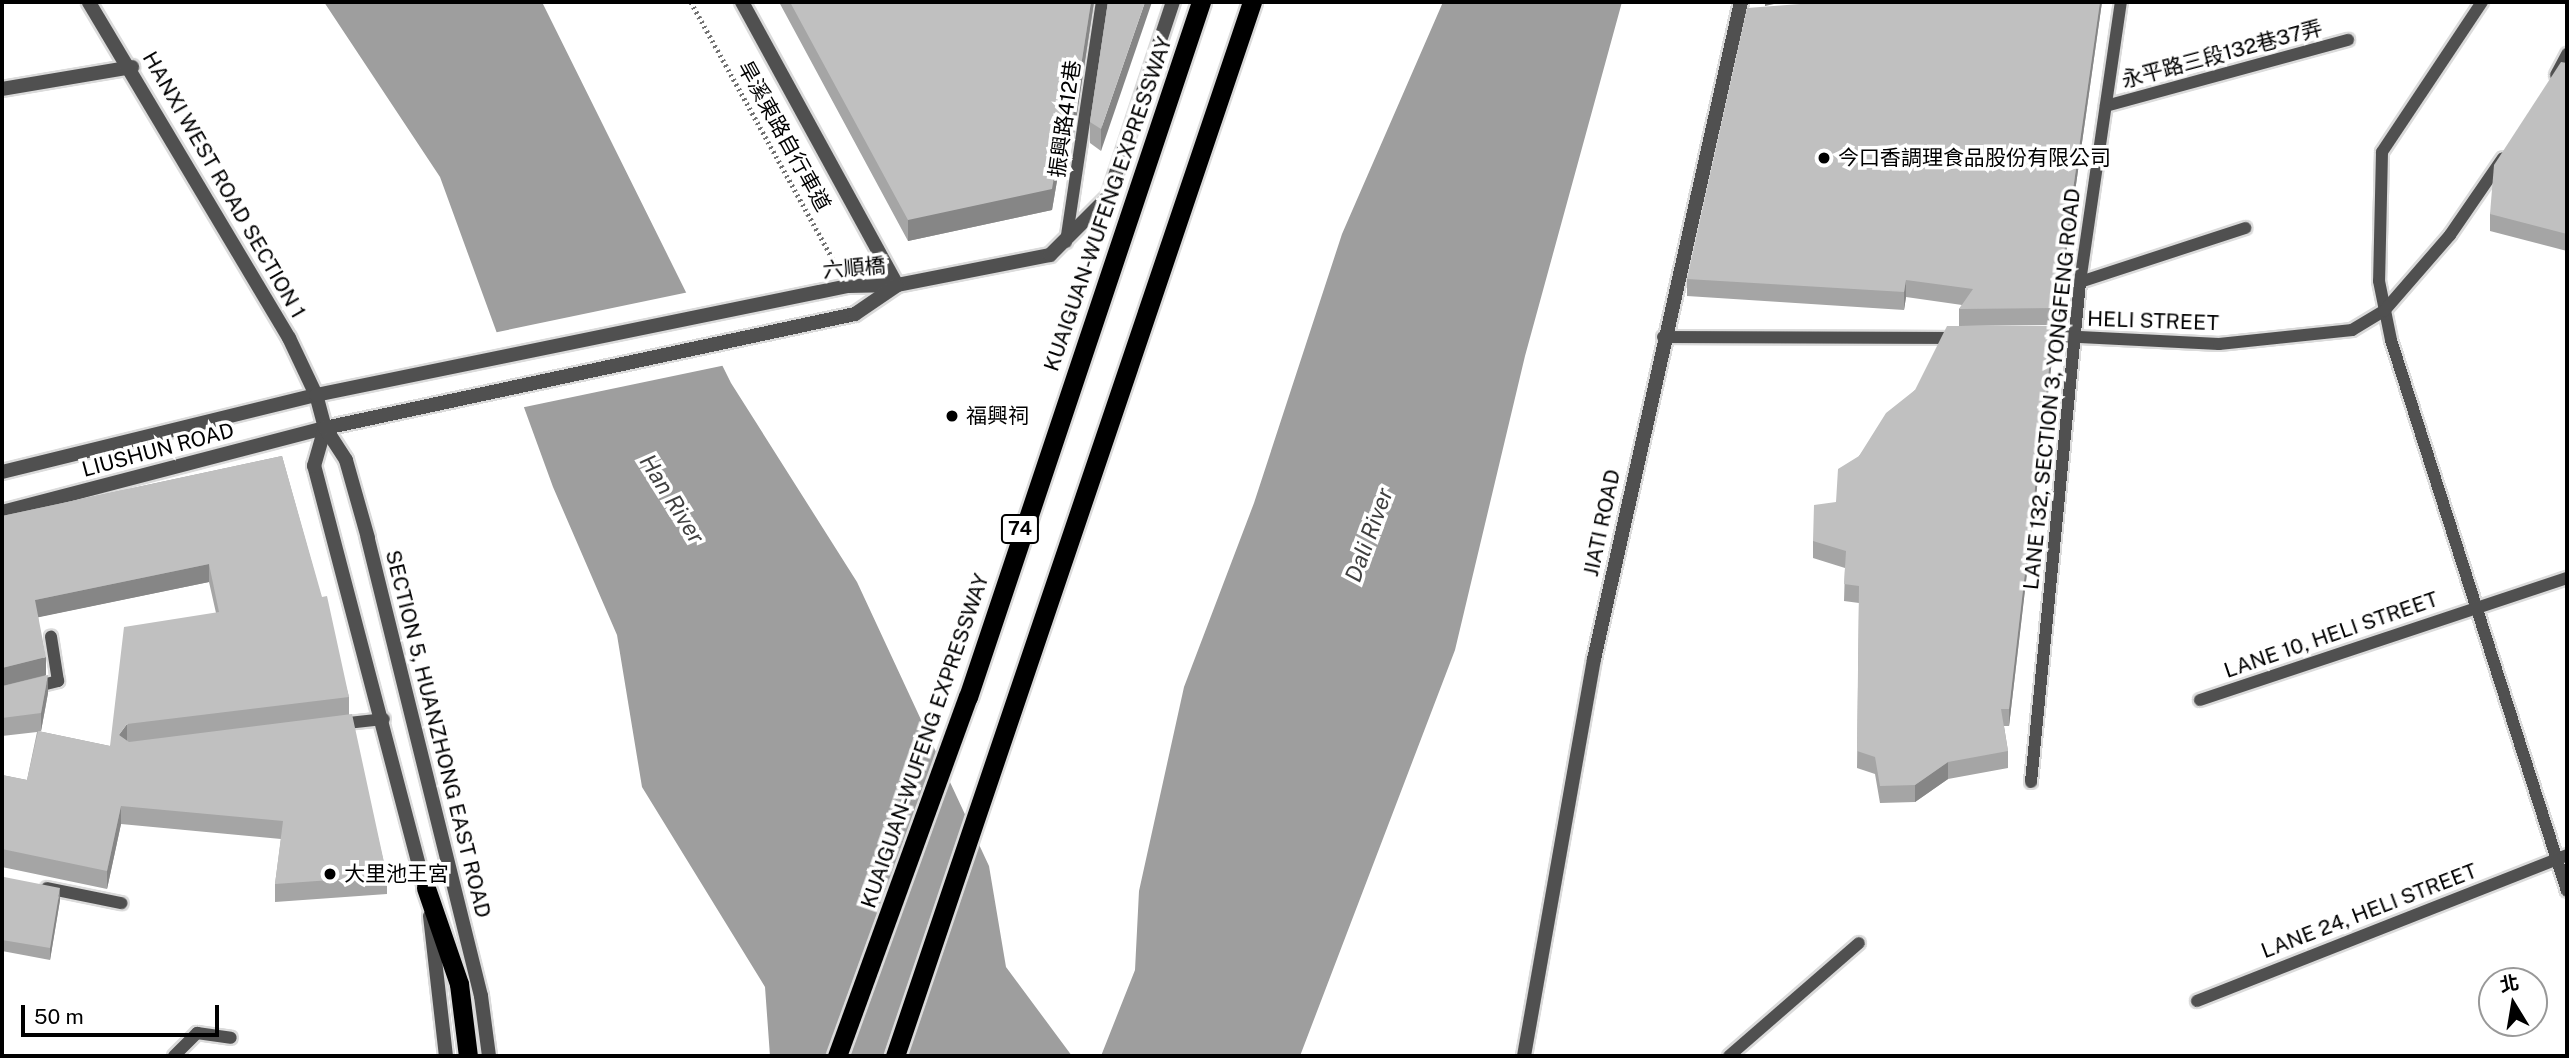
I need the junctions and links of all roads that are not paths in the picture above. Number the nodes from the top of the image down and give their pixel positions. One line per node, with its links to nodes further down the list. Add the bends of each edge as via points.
1 (89, 2): 12 (street, HANXI WEST ROAD SECTION 1)
2 (742, 2): 20 (street)
3 (1101, 2): 18 (lane, 振興路412巷)
4 (1173, 2): 18 (street, via 1108,197)
5 (1201, 2): 50 (highway, KUAIGUAN-WUFENG EXPRESSWAY / 74, via 968,697)
6 (1252, 2): 51 (highway, 74)
7 (1741, 2): 23 (street, JIATI ROAD, via 1744,17)
8 (2121, 2): 15 (lane, LANE 132, SECTION 3, YONGFENG ROAD)
9 (2482, 2): 21 (lane, via 2382,152)
10 (2348, 40): 15 (lane, 永平路三段132巷37弄)
11 (2567, 54): 14 (lane)
12 (132, 67): 13 (street); 26 (street, HANXI WEST ROAD SECTION 1)
13 (2, 89)
14 (2546, 93)
15 (2106, 106): 19 (lane, LANE 132, SECTION 3, YONGFENG ROAD)
16 (2510, 147): 21 (lane, HELI STREET, via 2450,235)
17 (2245, 228): 19 (lane)
18 (1066, 242): 20 (street, via 1050,255)
19 (2080, 282): 25 (lane, LANE 132, SECTION 3, YONGFENG ROAD)
20 (897, 285): 26 (street, 六順橋, via 848,286); 27 (street, 六順橋, via 855,314)
21 (2384, 311): 25 (lane, HELI STREET, via 2352,330 2311,339 2218,344); 31 (lane)
22 (2017, 336): 25 (lane, HELI STREET)
23 (1663, 337): 24 (lane); 52 (street, JIATI ROAD, via 1594,659)
24 (1977, 337)
25 (2074, 337): 37 (lane, LANE 132, SECTION 3, YONGFENG ROAD)
26 (316, 394): 27 (street, SECTION 5, HUANZHONG EAST ROAD); 28 (street, LIUSHUN ROAD)
27 (325, 428): 29 (street, LIUSHUN ROAD); 35 (street, via 314,466); 49 (street, SECTION 5, HUANZHONG EAST ROAD, via 346,460 368,538 481,996)
28 (2, 472)
29 (2, 512)
30 (2567, 578): 31 (lane, LANE 10, HELI STREET)
31 (2476, 606): 34 (lane, LANE 10, HELI STREET); 38 (lane)
32 (51, 637): 33 (lane, via 58,681)
33 (2, 695)
34 (2200, 699)
35 (384, 719): 36 (lane); 40 (street)
36 (317, 727)
37 (2031, 782)
38 (2562, 858): 41 (lane); 44 (lane, LANE 24, HELI STREET)
39 (28, 884): 42 (lane)
40 (426, 888): 47 (street); 48 (highway, via 458,984)
41 (2567, 891)
42 (121, 903)
43 (1859, 943): 53 (lane)
44 (2197, 1001)
45 (230, 1038): 46 (lane, via 197,1033)
46 (174, 1056)
47 (446, 1056)
48 (468, 1056)
49 (489, 1056)
50 (837, 1056)
51 (895, 1056)
52 (1524, 1056)
53 (1729, 1056)

